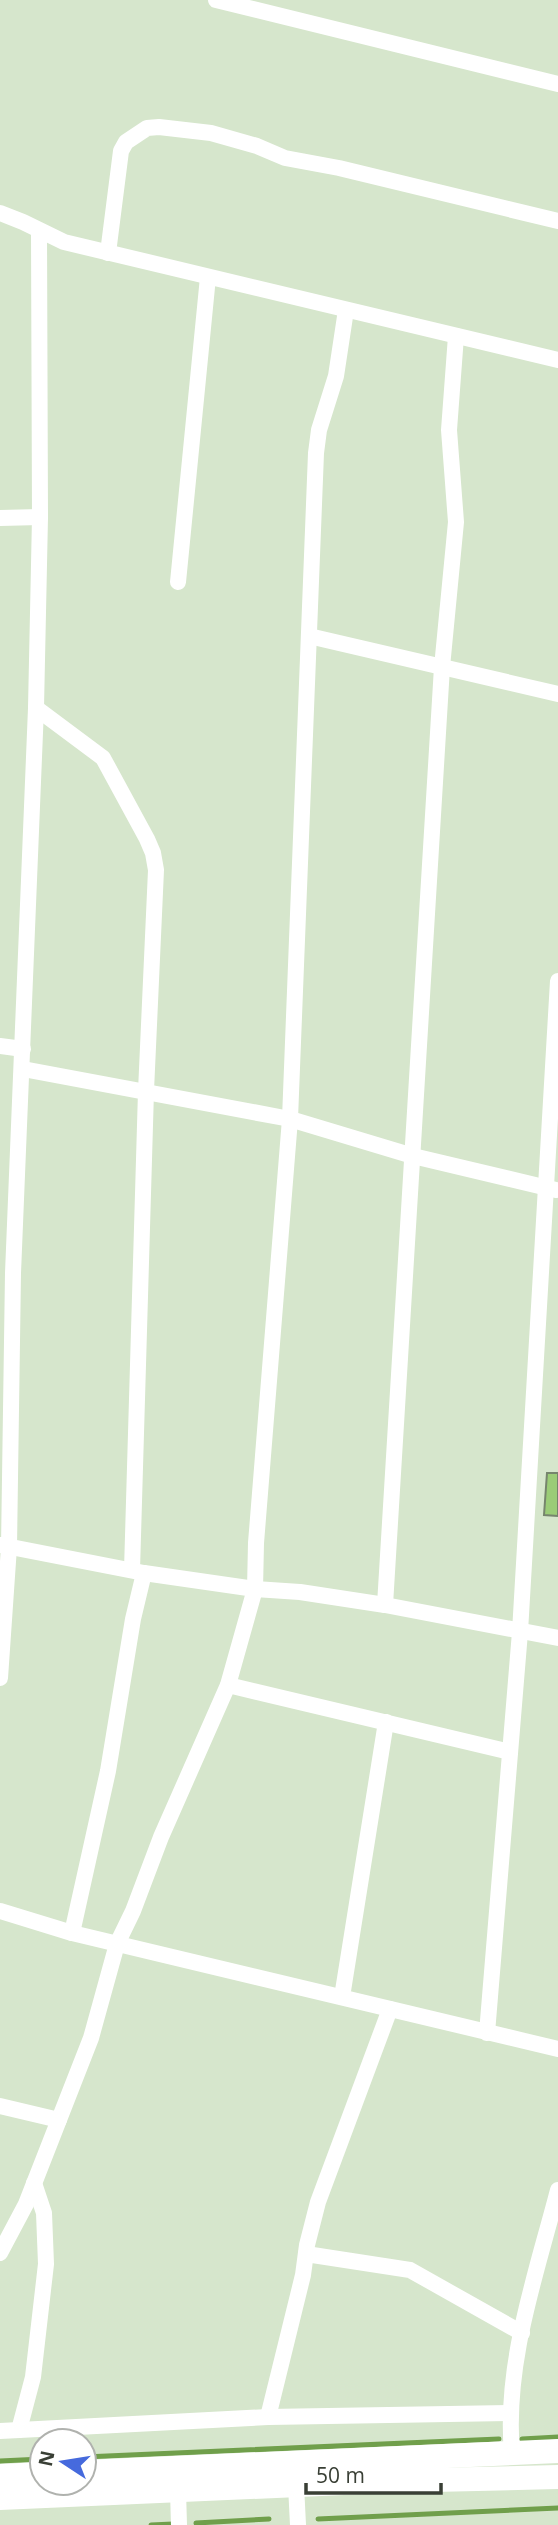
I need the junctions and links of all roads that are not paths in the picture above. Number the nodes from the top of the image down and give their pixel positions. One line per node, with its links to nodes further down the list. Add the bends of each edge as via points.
1 (216, 0): 2 (street)
2 (558, 83)
3 (0, 213): 5 (street)
4 (558, 221): 6 (street, via 285,158 211,133 159,127 147,128 121,151)
5 (39, 232): 6 (street); 11 (street)
6 (108, 253): 7 (street)
7 (208, 276): 8 (street); 13 (street)
8 (346, 310): 9 (street); 14 (street, via 336,376 316,453)
9 (456, 336): 10 (street); 15 (street, via 450,430 456,522)
10 (558, 359)
11 (40, 517): 12 (street); 17 (street)
12 (0, 518)
13 (178, 582)
14 (309, 636): 15 (street); 23 (street)
15 (442, 667): 16 (street); 24 (street)
16 (558, 694)
17 (36, 708): 20 (street); 22 (street, via 103,758 153,853)
18 (558, 981): 25 (street)
19 (0, 1046): 20 (street)
20 (23, 1049): 21 (street)
21 (23, 1069): 22 (street); 26 (street)
22 (146, 1091): 23 (street); 27 (street)
23 (290, 1119): 24 (street); 28 (street)
24 (413, 1156): 25 (street); 29 (street)
25 (553, 1190): 30 (street)
26 (4, 1546): 27 (street); 32 (street)
27 (138, 1571): 28 (street); 37 (street, via 108,1771)
28 (255, 1589): 29 (street); 33 (street)
29 (385, 1605): 30 (street)
30 (520, 1632): 31 (street); 35 (street)
31 (558, 1638)
32 (0, 1678)
33 (228, 1685): 34 (street); 38 (street)
34 (386, 1723): 35 (street); 39 (street)
35 (510, 1752): 41 (street)
36 (0, 1911): 37 (street)
37 (72, 1933): 38 (street)
38 (117, 1944): 39 (street); 44 (street, via 91,2038)
39 (342, 1997): 40 (street)
40 (390, 2009): 41 (street); 48 (street, via 318,2202)
41 (487, 2032): 42 (street)
42 (558, 2049)
43 (0, 2106): 44 (street)
44 (59, 2120): 45 (street)
45 (34, 2182): 47 (street); 52 (street, via 44,2213 46,2264 33,2377)
46 (558, 2190): 49 (street)
47 (0, 2253)
48 (306, 2254): 49 (street, via 410,2270); 51 (street)
49 (522, 2333): 50 (street)
50 (509, 2413): 51 (street); 54 (street)
51 (268, 2417): 52 (street)
52 (19, 2430): 53 (street)
53 (0, 2431)
54 (511, 2443): 55 (main road); 56 (main road)
55 (558, 2451)
56 (98, 2471)
57 (28, 2475): 58 (main road)
58 (0, 2476)
59 (558, 2477): 60 (main road)
60 (296, 2485): 61 (main road); 64 (street)
61 (178, 2491): 62 (main road); 63 (street)
62 (0, 2498)
63 (179, 2525)
64 (298, 2525)

